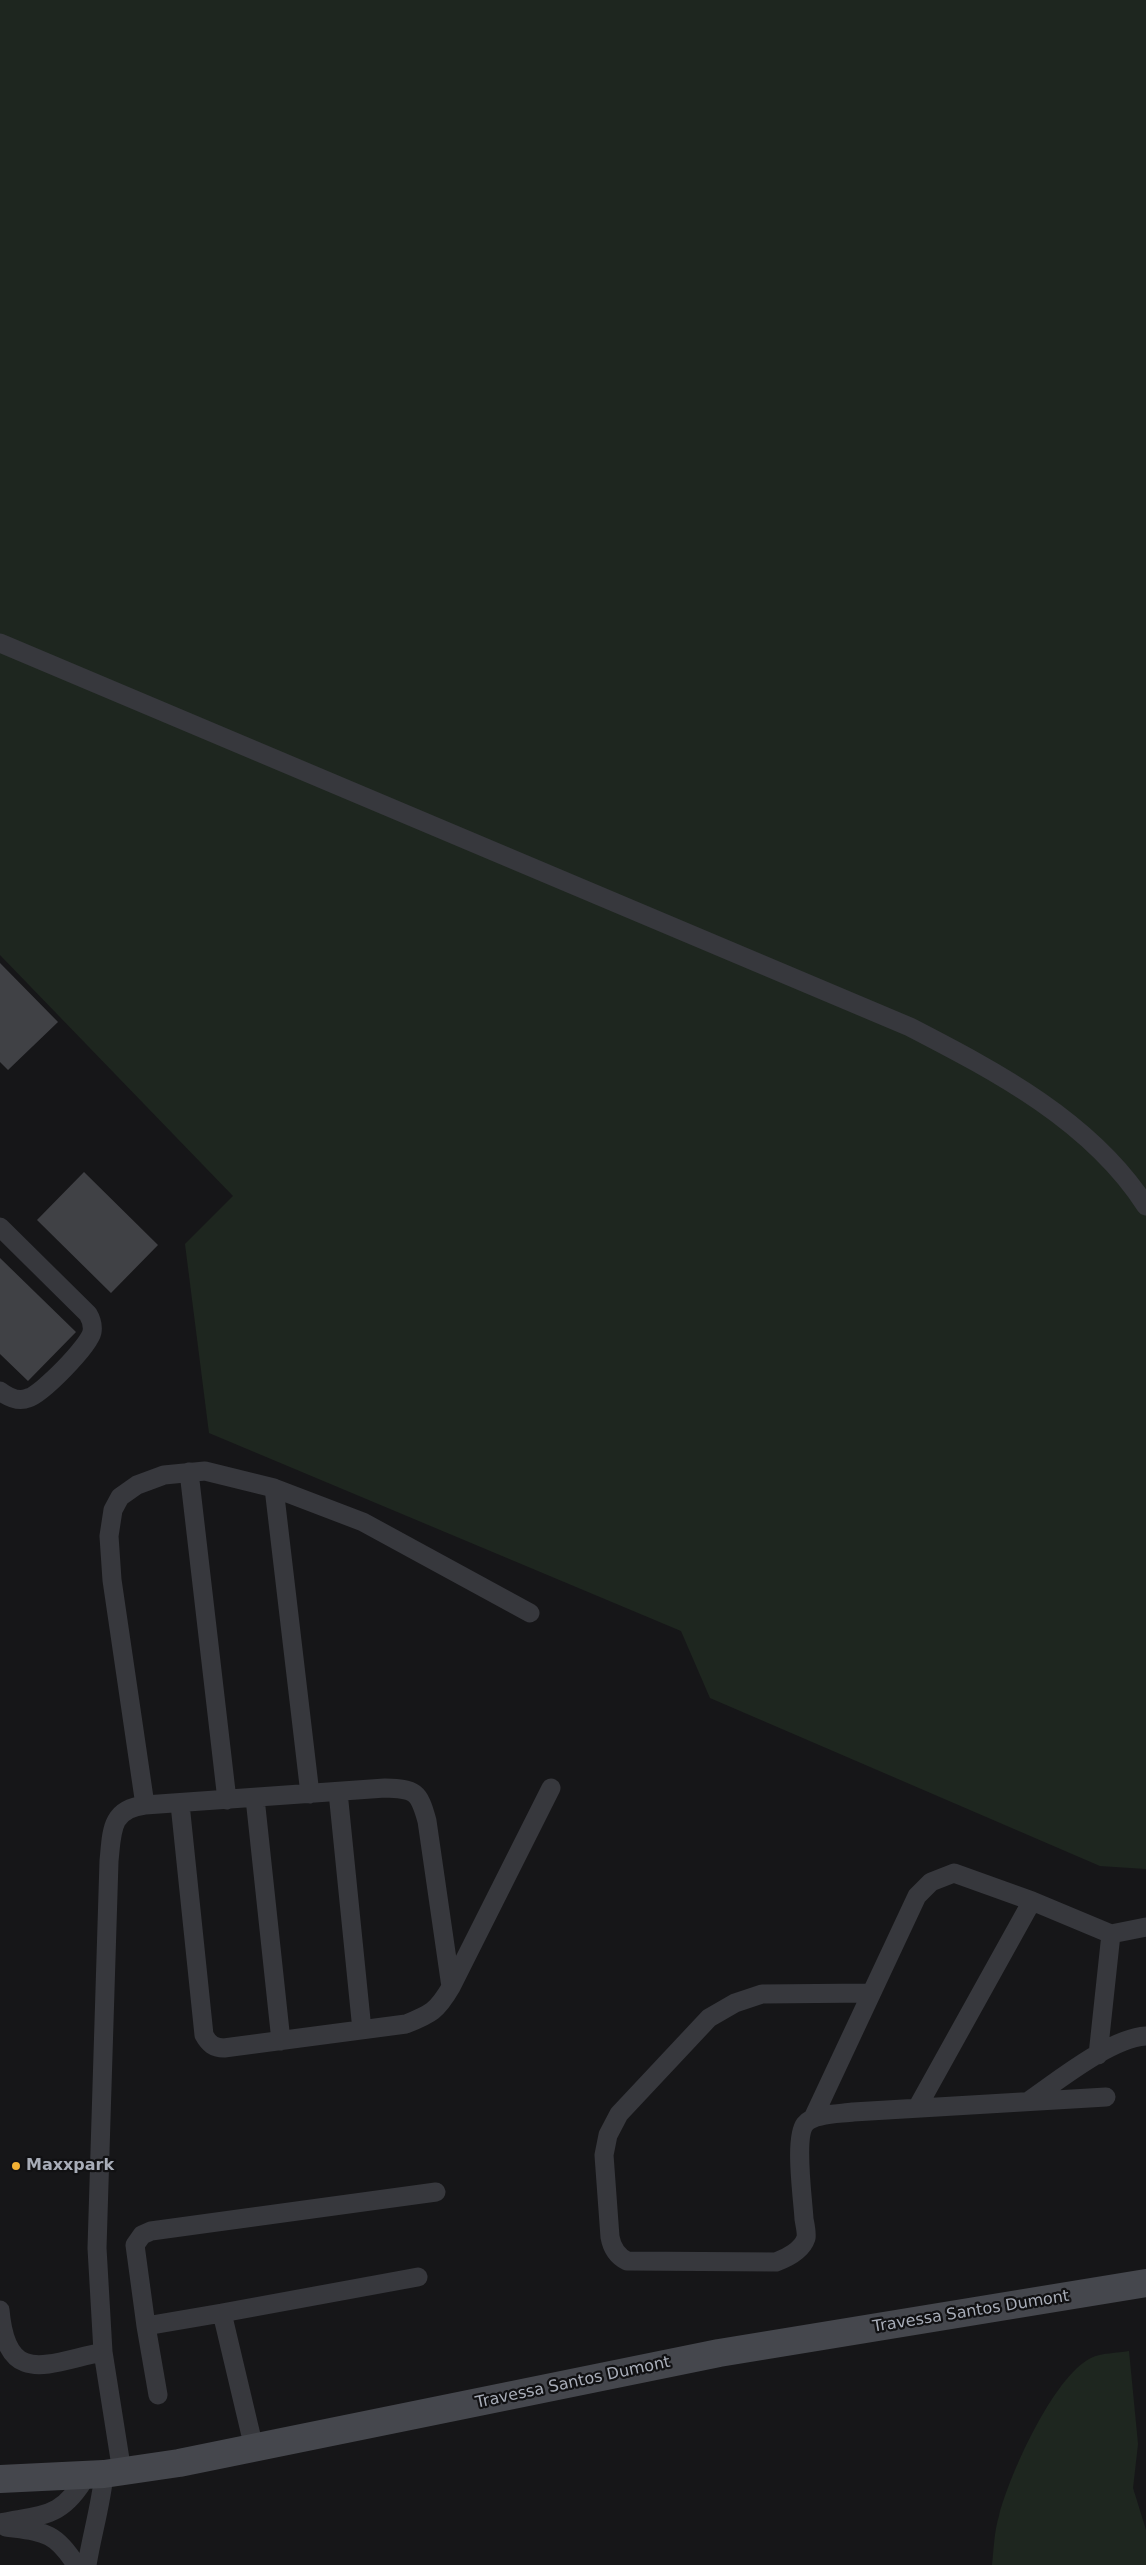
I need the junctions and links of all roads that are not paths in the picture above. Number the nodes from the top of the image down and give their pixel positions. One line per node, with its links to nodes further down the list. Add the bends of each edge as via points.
1 (0, 643): 2 (lane, via 910,1027 976,1062 1050,1109 1098,1148)
2 (1146, 1206)
3 (0, 1226): 4 (lane, via 88,1314 92,1320 92,1332 84,1347 29,1398 17,1400)
4 (0, 1390)
5 (189, 1472): 6 (lane, via 205,1471); 12 (lane); 14 (lane, via 164,1475 137,1485 120,1498 113,1510 109,1536 112,1580)
6 (274, 1488): 7 (lane, via 363,1522); 10 (lane)
7 (530, 1613)
8 (551, 1788): 18 (lane)
9 (338, 1792): 10 (lane); 18 (lane, via 407,1789 419,1798 427,1821); 20 (lane)
10 (310, 1794): 11 (lane)
11 (255, 1798): 12 (lane); 22 (lane)
12 (227, 1800): 13 (lane)
13 (180, 1804): 14 (lane); 22 (lane, via 204,2035 216,2048)
14 (145, 1805): 34 (lane, via 126,1810 119,1816 113,1826 109,1861 97,2248)
15 (1032, 1901): 17 (lane); 19 (lane, via 954,1873 936,1880 922,1889); 26 (lane)
16 (1146, 1927): 17 (lane)
17 (1111, 1934): 23 (lane)
18 (451, 1987): 20 (lane, via 432,2014 406,2024)
19 (871, 1993): 27 (lane); 27 (lane, via 762,1994 709,2018 618,2114 608,2136 604,2155 611,2245 620,2258 628,2261 776,2262 787,2257 806,2238 800,2134)
20 (362, 2030): 22 (lane)
21 (1146, 2036): 23 (lane)
22 (281, 2041)
23 (1098, 2054): 25 (lane)
24 (1106, 2097): 25 (lane)
25 (1028, 2101): 26 (lane)
26 (917, 2108): 27 (lane)
27 (813, 2118)
28 (436, 2192): 33 (lane, via 151,2231 142,2235 135,2245)
29 (418, 2276): 32 (lane)
30 (1146, 2284): 36 (main road, Travessa Santos Dumont, via 719,2353)
31 (0, 2310): 34 (lane, via 11,2351 19,2361 28,2365)
32 (222, 2313): 33 (lane); 36 (lane)
33 (146, 2326): 35 (lane)
34 (103, 2352): 37 (lane)
35 (158, 2395)
36 (254, 2448): 37 (main road, Travessa Santos Dumont)
37 (104, 2474): 38 (main road, Travessa Santos Dumont); 39 (lane, via 61,2508); 41 (lane)
38 (0, 2479)
39 (0, 2525): 40 (lane, via 55,2537)
40 (76, 2565)
41 (87, 2565)

